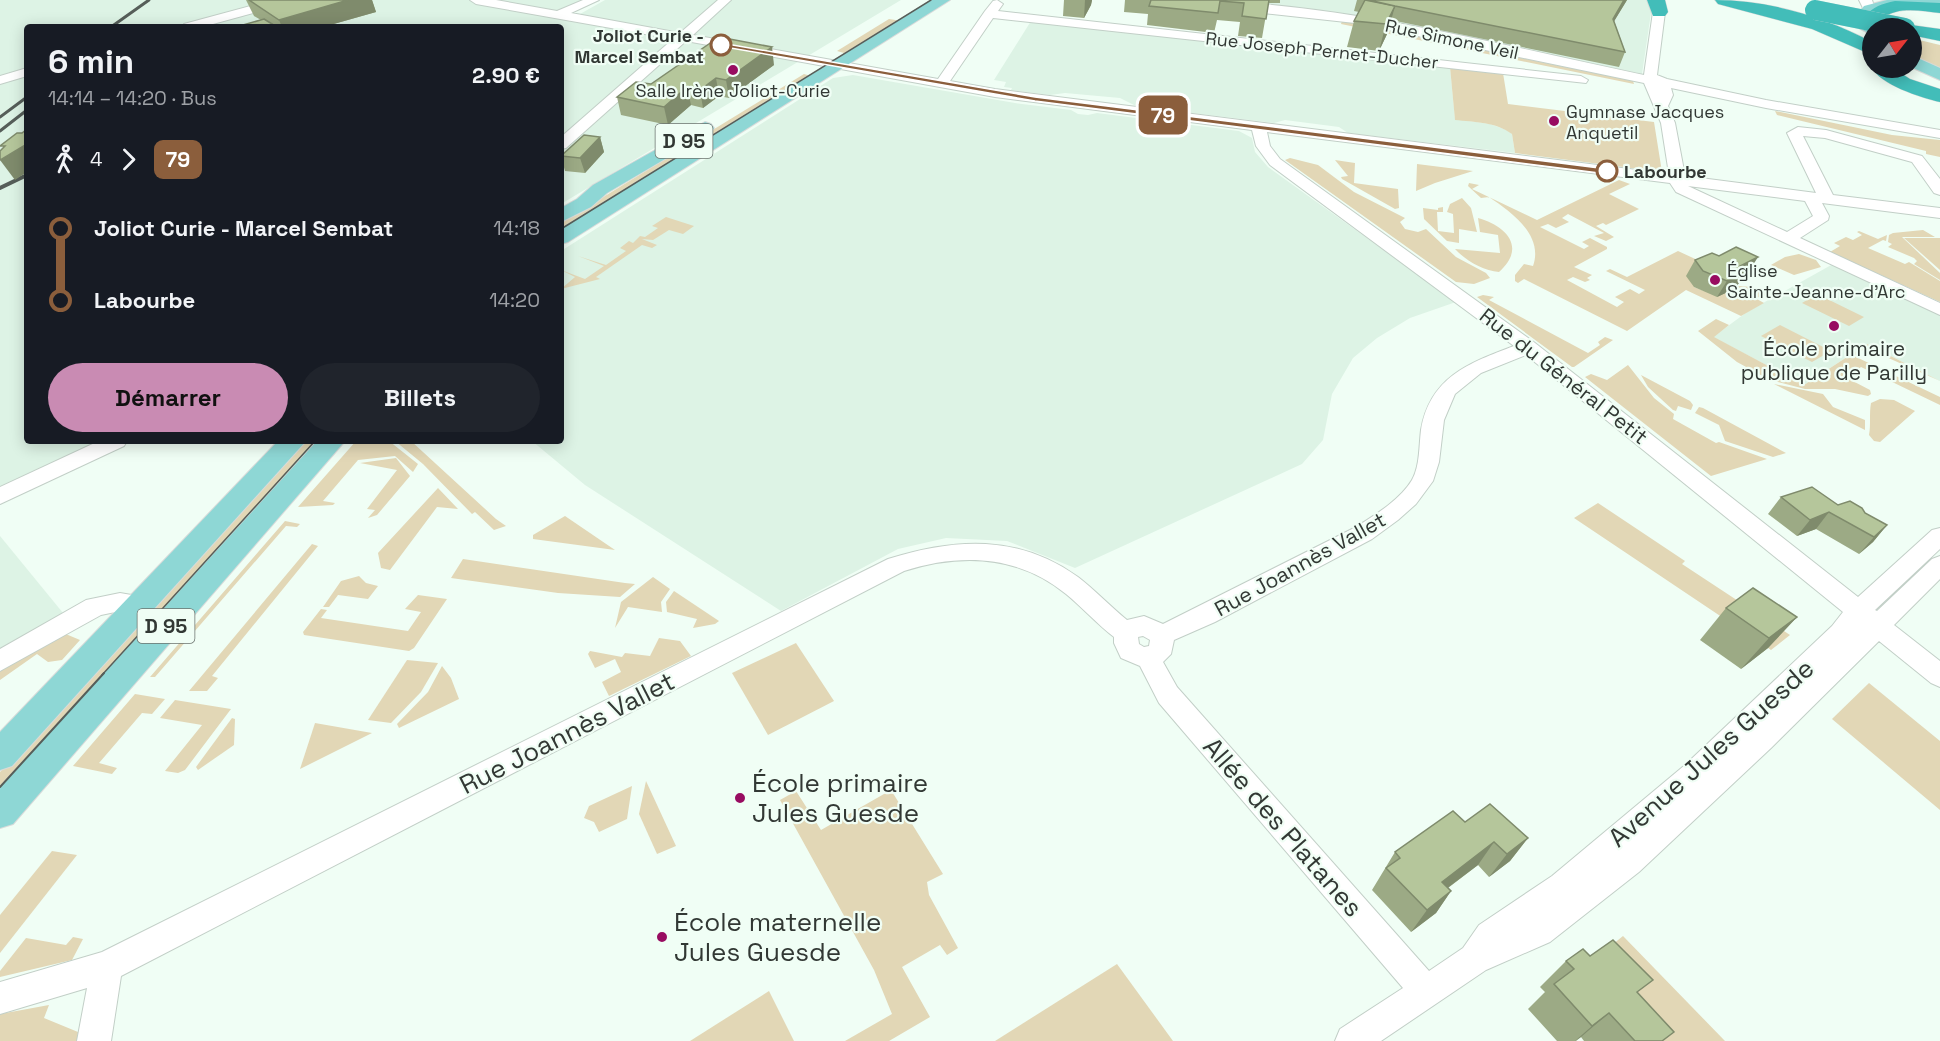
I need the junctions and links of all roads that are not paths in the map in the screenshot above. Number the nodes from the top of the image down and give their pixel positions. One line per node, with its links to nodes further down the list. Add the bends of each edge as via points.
1 (286, 0): 26 (street)
2 (476, 0): 20 (street)
3 (593, 0): 20 (street)
4 (725, 0): 31 (street)
5 (916, 0): 34 (main road, D 95)
6 (942, 0): 35 (main road, D 95)
7 (999, 0): 19 (street)
8 (1182, 0): 44 (street, Rue Simone Veil, via 1339,17)
9 (1223, 0): 44 (street, Rue Simone Veil, via 1380,20 1628,72)
10 (1724, 0): 18 (highway)
11 (1743, 0): 16 (highway)
12 (1766, 0): 16 (highway)
13 (1835, 0): 24 (highway)
14 (1867, 4): 17 (main road)
15 (1658, 6): 44 (street)
16 (1816, 6): 18 (highway); 22 (highway, bridge)
17 (1940, 6): 23 (highway, via 1883,9)
18 (1790, 8): 32 (highway); 33 (highway)
19 (989, 14): 43 (street); 44 (street, Rue Joseph Pernet-Ducher)
20 (557, 15): 31 (street)
21 (1940, 16): 25 (highway)
22 (1873, 18)
23 (1874, 18)
24 (1886, 18)
25 (1922, 21)
26 (199, 24)
27 (1922, 26): 28 (highway)
28 (1940, 28)
29 (1922, 31): 30 (highway)
30 (1940, 37)
31 (682, 38): 34 (street); 49 (street)
32 (1862, 44)
33 (1862, 52)
34 (812, 62): 35 (street); 48 (main road, D 95)
35 (839, 66): 43 (street); 53 (main road, D 95)
36 (1922, 66): 39 (main road)
37 (24, 73): 41 (street)
38 (1922, 74): 42 (highway)
39 (1940, 75)
40 (1896, 78): 45 (highway)
41 (0, 80)
42 (1940, 81)
43 (941, 84): 46 (street)
44 (1655, 84): 47 (street, Rue Simone Veil); 50 (street, via 1668,123)
45 (1940, 96)
46 (1259, 128): 50 (street); 59 (street, Rue du Général Petit, via 1263,146 1275,162)
47 (1940, 134)
48 (684, 141): 53 (street, via 609,189); 55 (main road, D 95)
49 (564, 142)
50 (1678, 180): 52 (street); 57 (street, via 1685,191)
51 (1940, 190): 52 (street, via 1917,159 1826,134 1798,131 1794,133)
52 (1819, 197): 54 (street); 57 (street, via 1820,220)
53 (625, 199): 56 (main road, D 95)
54 (1940, 213)
55 (564, 214)
56 (564, 236)
57 (1788, 238): 58 (street)
58 (1940, 310)
59 (1528, 347): 67 (street, Rue du Général Petit); 68 (street, Rue Joannès Vallet, via 1482,365 1448,389 1432,425 1426,476 1386,519)
60 (111, 444): 63 (street)
61 (290, 444): 66 (main road, D 95)
62 (329, 444): 72 (main road, D 95)
63 (0, 496)
64 (1940, 536): 67 (street, Avenue Jules Guesde)
65 (1940, 566): 67 (street, Avenue Jules Guesde)
66 (140, 605): 69 (street, via 120,602 95,606); 71 (main road, D 95)
67 (1867, 619): 70 (street, Rue du Général Petit); 74 (street, Avenue Jules Guesde, via 1761,740 1629,862 1539,931 1474,959)
68 (1154, 646): 73 (street, Rue Joannès Vallet, via 1156,631 1144,626 1126,633 1070,584 1035,564 994,551 971,549 920,556); 74 (street, Allée des Platanes, via 1168,695)
69 (0, 661)
70 (1940, 676)
71 (0, 755)
72 (0, 812)
73 (107, 966): 75 (street, Rue Joannès Vallet); 76 (street)
74 (1426, 991): 77 (street, Avenue Jules Guesde)
75 (0, 998)
76 (94, 1041)
77 (1352, 1041)

